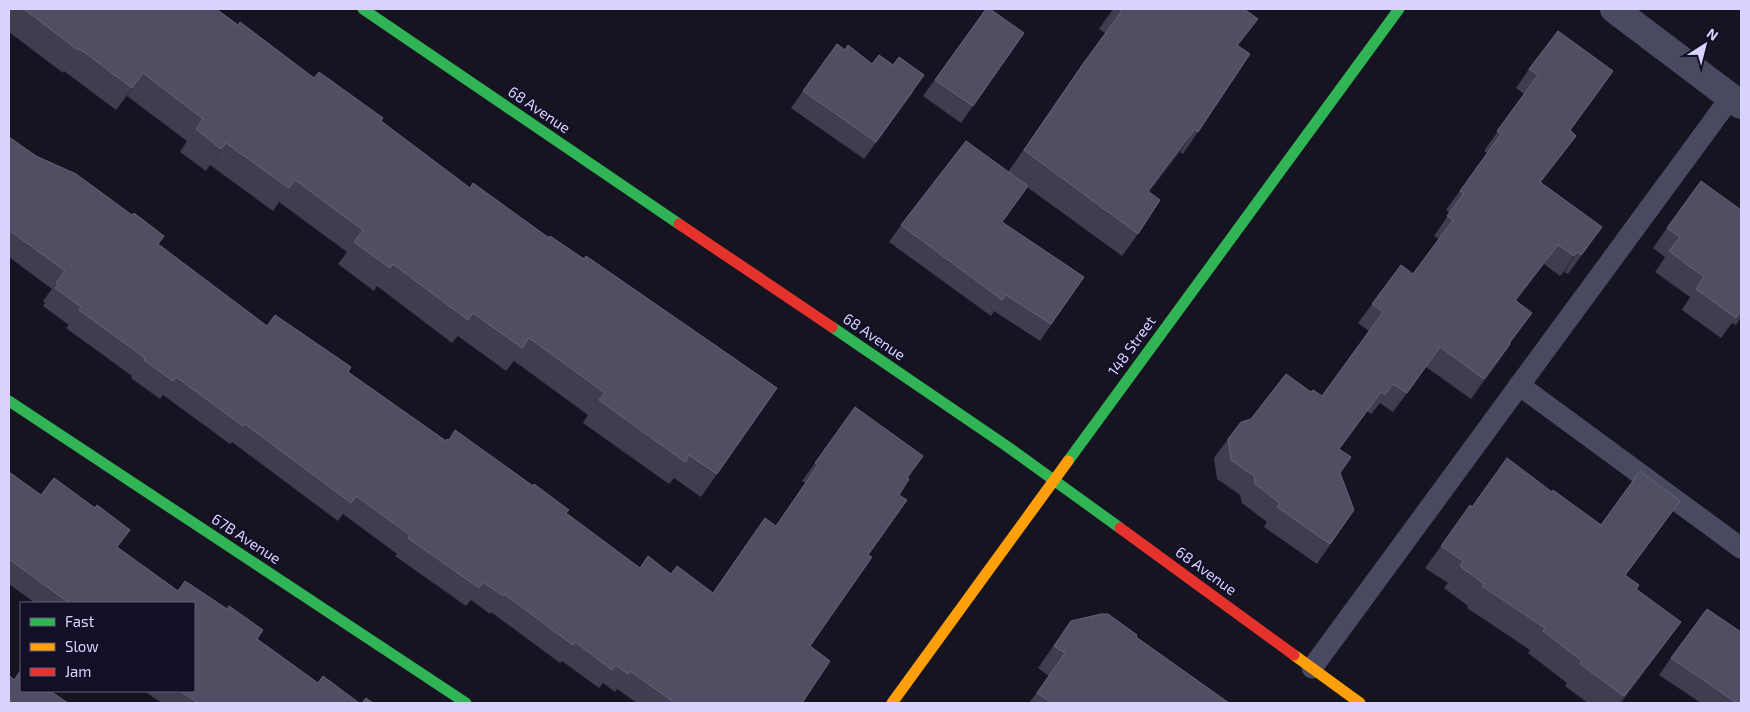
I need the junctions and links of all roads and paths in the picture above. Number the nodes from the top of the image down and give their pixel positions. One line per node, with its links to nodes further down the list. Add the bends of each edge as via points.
1 (363, 9): 7 (street, 68 Avenue)
2 (1399, 9): 7 (street, 148 Street)
3 (1614, 9): 4 (street)
4 (1736, 101): 5 (lane)
5 (1519, 385): 8 (lane); 9 (lane)
6 (9, 401): 10 (street, 67B Avenue)
7 (1054, 479): 9 (street, 68 Avenue); 11 (street, 148 Street)
8 (1741, 548)
9 (1312, 668): 12 (street, 68 Avenue)
10 (466, 703)
11 (892, 703)
12 (1360, 703)

